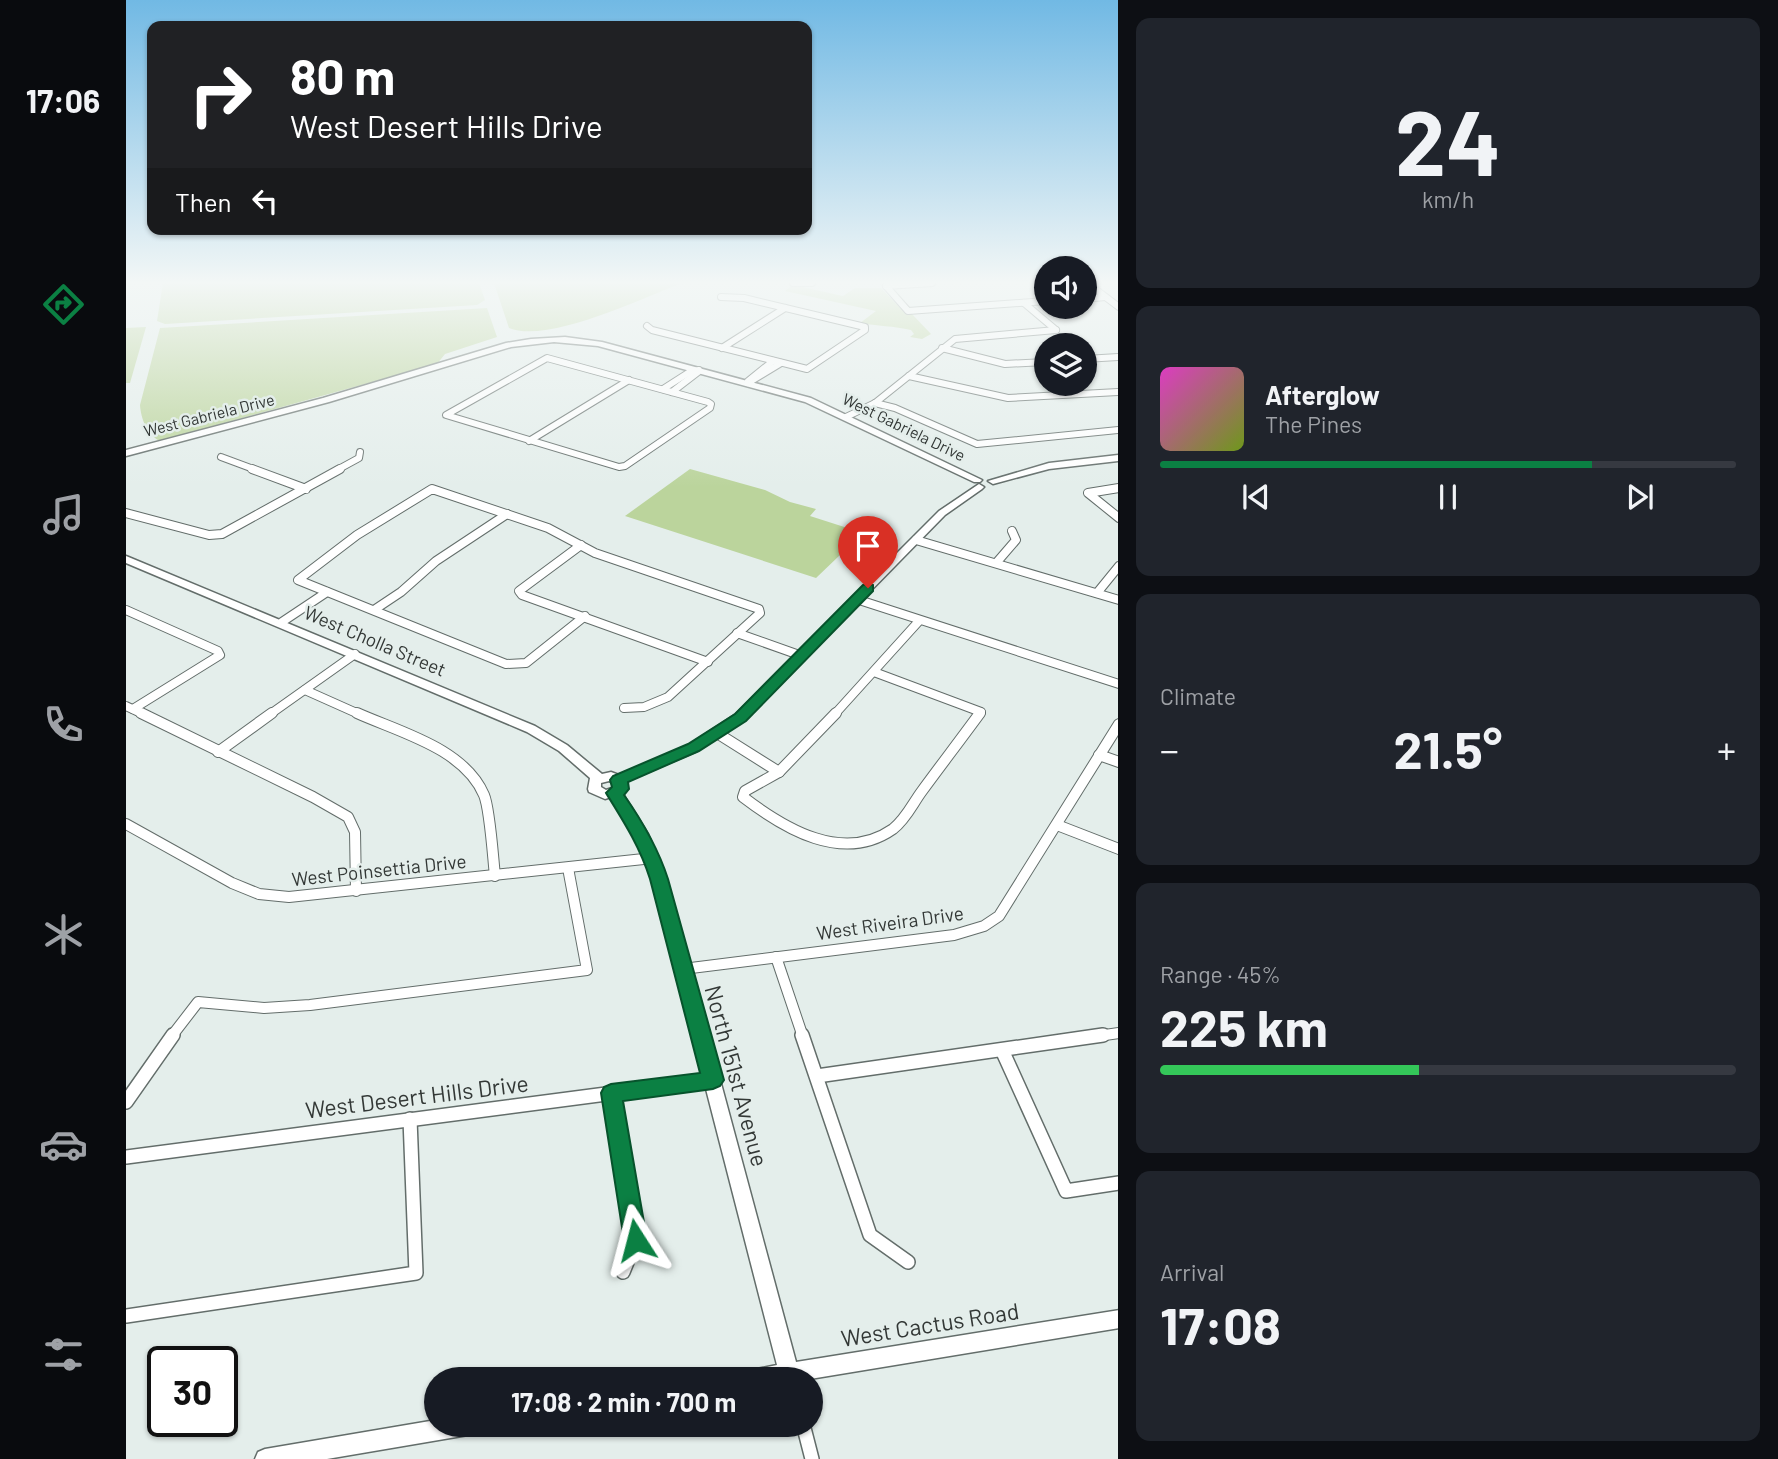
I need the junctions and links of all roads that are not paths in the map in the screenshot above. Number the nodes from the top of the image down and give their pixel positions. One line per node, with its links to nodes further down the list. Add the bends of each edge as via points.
1 (489, 351): 26 (street, West Gabriela Drive)
2 (626, 351): 12 (street, West Gabriela Drive)
3 (733, 351): 9 (street)
4 (832, 351): 10 (street, via 807,369)
5 (938, 351): 15 (street)
6 (954, 351): 11 (street, via 1005,364)
7 (1118, 357): 8 (street)
8 (1097, 358)
9 (773, 362): 10 (street); 13 (street)
10 (781, 363): 14 (street)
11 (1034, 363)
12 (699, 370): 17 (street, West Gabriela Drive); 18 (street); 19 (street)
13 (758, 372): 14 (street); 17 (street)
14 (766, 374): 17 (street)
15 (909, 376): 20 (street, via 989,397); 21 (street)
16 (629, 380): 18 (street); 24 (street); 24 (street, via 547,358 446,415)
17 (748, 383): 22 (street, West Gabriela Drive)
18 (663, 389): 19 (street)
19 (672, 392): 24 (street, via 711,404 710,408 625,466)
20 (1118, 392)
21 (875, 403): 22 (street); 23 (street, via 977,444)
22 (846, 417): 29 (street, West Gabriela Drive)
23 (1118, 430)
24 (529, 441)
25 (360, 452): 31 (street, via 359,458)
26 (126, 453)
27 (221, 457): 31 (street)
28 (1118, 458): 29 (street, via 1049,466 993,481 997,486 993,488)
29 (978, 483): 36 (street)
30 (1118, 488): 34 (street, via 1088,493)
31 (306, 489): 32 (street, via 215,536)
32 (126, 513)
33 (507, 514): 37 (street); 41 (street, via 432,489 357,535 298,580); 47 (street)
34 (1118, 518)
35 (1012, 531): 39 (street, via 1016,540)
36 (916, 540): 39 (street); 43 (street)
37 (581, 545): 45 (street); 48 (street, via 519,591)
38 (126, 559): 50 (street, West Cholla Street)
39 (997, 562): 42 (street)
40 (1118, 566): 42 (street)
41 (327, 592): 47 (street); 50 (street)
42 (1097, 593): 44 (street)
43 (856, 599): 49 (street); 53 (street)
44 (1118, 600)
45 (759, 608): 51 (street, via 760,613)
46 (126, 610): 58 (street, via 220,655)
47 (374, 610): 48 (street, via 517,666)
48 (584, 616): 54 (street)
49 (919, 621): 55 (street); 56 (street)
50 (282, 622): 52 (street, West Cholla Street)
51 (737, 633): 53 (street); 54 (street)
52 (355, 654): 57 (street); 66 (street, West Cholla Street, via 531,729 563,748 598,778 593,786 597,792 605,795)
53 (802, 656): 61 (street, via 740,717)
54 (708, 662): 59 (street, via 668,697 644,707)
55 (874, 671): 65 (street); 65 (street, via 981,712 896,827 855,844 822,842 800,833 743,797)
56 (1118, 684)
57 (305, 690): 62 (street); 72 (street, via 461,764 484,795)
58 (130, 708): 62 (street)
59 (624, 708)
60 (1118, 724): 63 (street, West Riveira Drive)
61 (717, 733): 65 (street); 66 (street)
62 (218, 752): 73 (street, via 348,817 355,832)
63 (1099, 755): 64 (street); 68 (street, West Riveira Drive)
64 (1118, 762)
65 (779, 772)
66 (617, 787): 70 (street, North 151st Avenue)
67 (126, 824): 73 (street, West Poinsettia Drive, via 259,894 289,897)
68 (1057, 825): 69 (street); 74 (street, West Riveira Drive, via 999,916 984,926 954,935)
69 (1118, 849)
70 (653, 859): 71 (street, West Poinsettia Drive); 75 (street, North 151st Avenue)
71 (568, 868): 72 (street, West Poinsettia Drive); 81 (street, via 587,970 310,1005 264,1008 198,1002)
72 (495, 876): 73 (street, West Poinsettia Drive)
73 (356, 891)
74 (776, 957): 75 (street, West Riveira Drive); 78 (street)
75 (683, 969): 79 (street, North 151st Avenue)
76 (1118, 1033): 77 (street)
77 (1002, 1050): 78 (street); 84 (street, via 1066,1191)
78 (817, 1076): 85 (street, via 870,1235)
79 (713, 1080): 80 (street, West Desert Hills Drive); 89 (street, North 151st Avenue)
80 (611, 1093): 82 (street, West Desert Hills Drive); 86 (street, via 636,1240)
81 (126, 1102)
82 (410, 1119): 83 (street, West Desert Hills Drive); 87 (street, via 416,1273)
83 (126, 1157)
84 (1118, 1183)
85 (908, 1262)
86 (623, 1272)
87 (126, 1316)
88 (1118, 1319): 90 (street, West Cactus Road)
89 (788, 1367)
90 (823, 1370)
91 (424, 1432): 93 (street)
92 (806, 1437): 94 (street)
93 (265, 1459)
94 (812, 1459)

